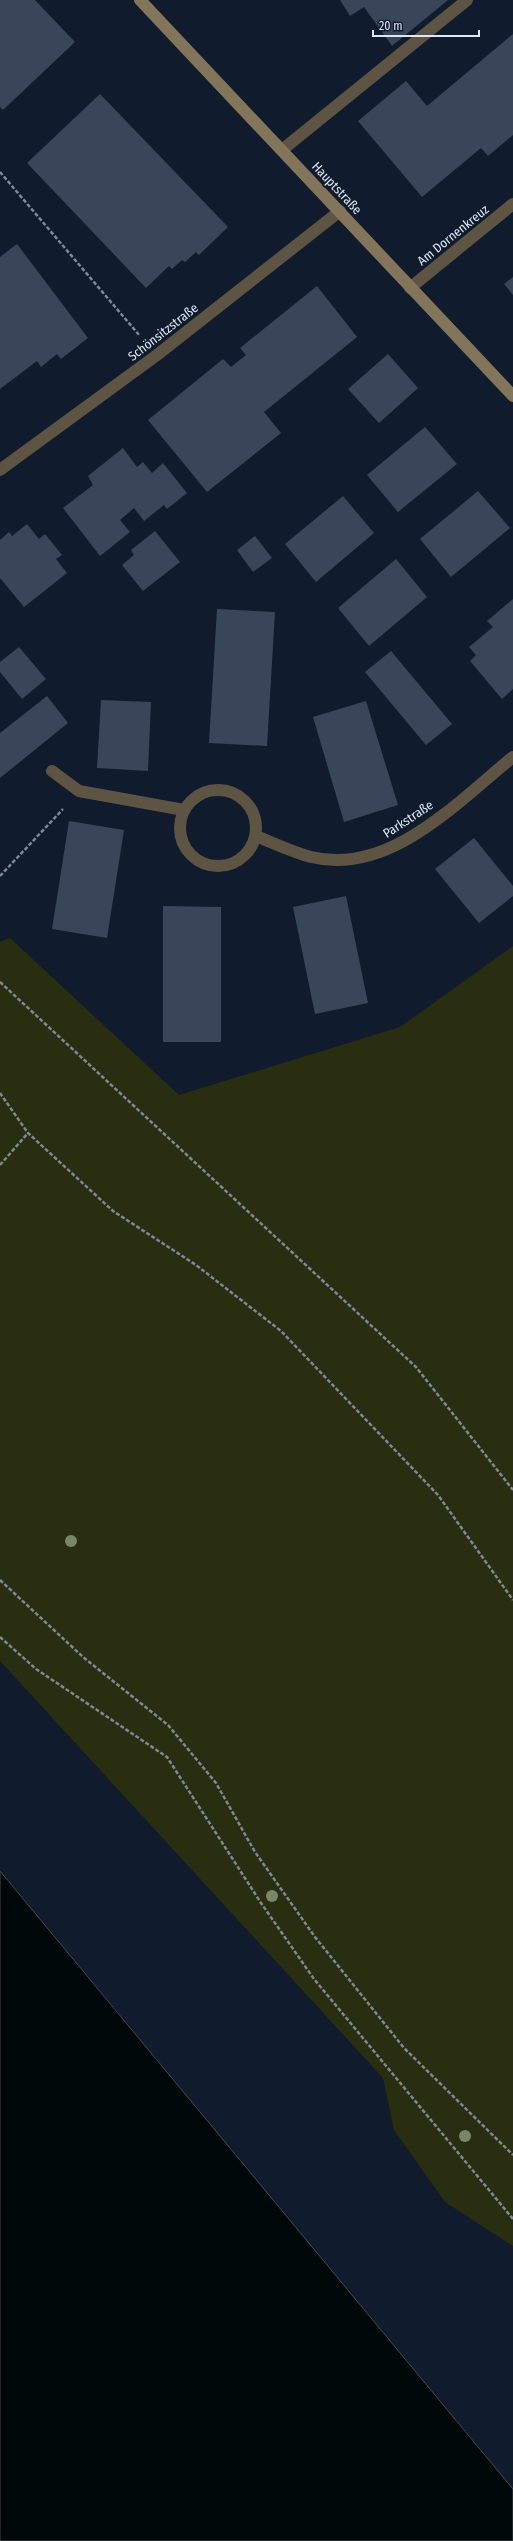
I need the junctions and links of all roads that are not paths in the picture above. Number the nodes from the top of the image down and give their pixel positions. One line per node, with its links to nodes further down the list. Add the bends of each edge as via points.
1 (140, 0): 3 (main road, Hauptstraße)
2 (467, 0): 3 (street)
3 (282, 150): 5 (main road, Hauptstraße)
4 (513, 204): 6 (street, Am Dornenkreuz)
5 (340, 211): 6 (main road, Hauptstraße); 8 (street, Schönsitzstraße, via 156,355)
6 (410, 288): 7 (main road, Hauptstraße)
7 (513, 396)
8 (0, 470)
9 (513, 757): 12 (street, Parkstraße, via 434,821 391,849 350,859 311,857)
10 (52, 771): 11 (street, via 79,791)
11 (184, 810): 12 (street, via 191,801 213,789 237,794 254,812); 12 (street, via 180,836 193,858 205,865 231,865 251,848)
12 (256, 836)

